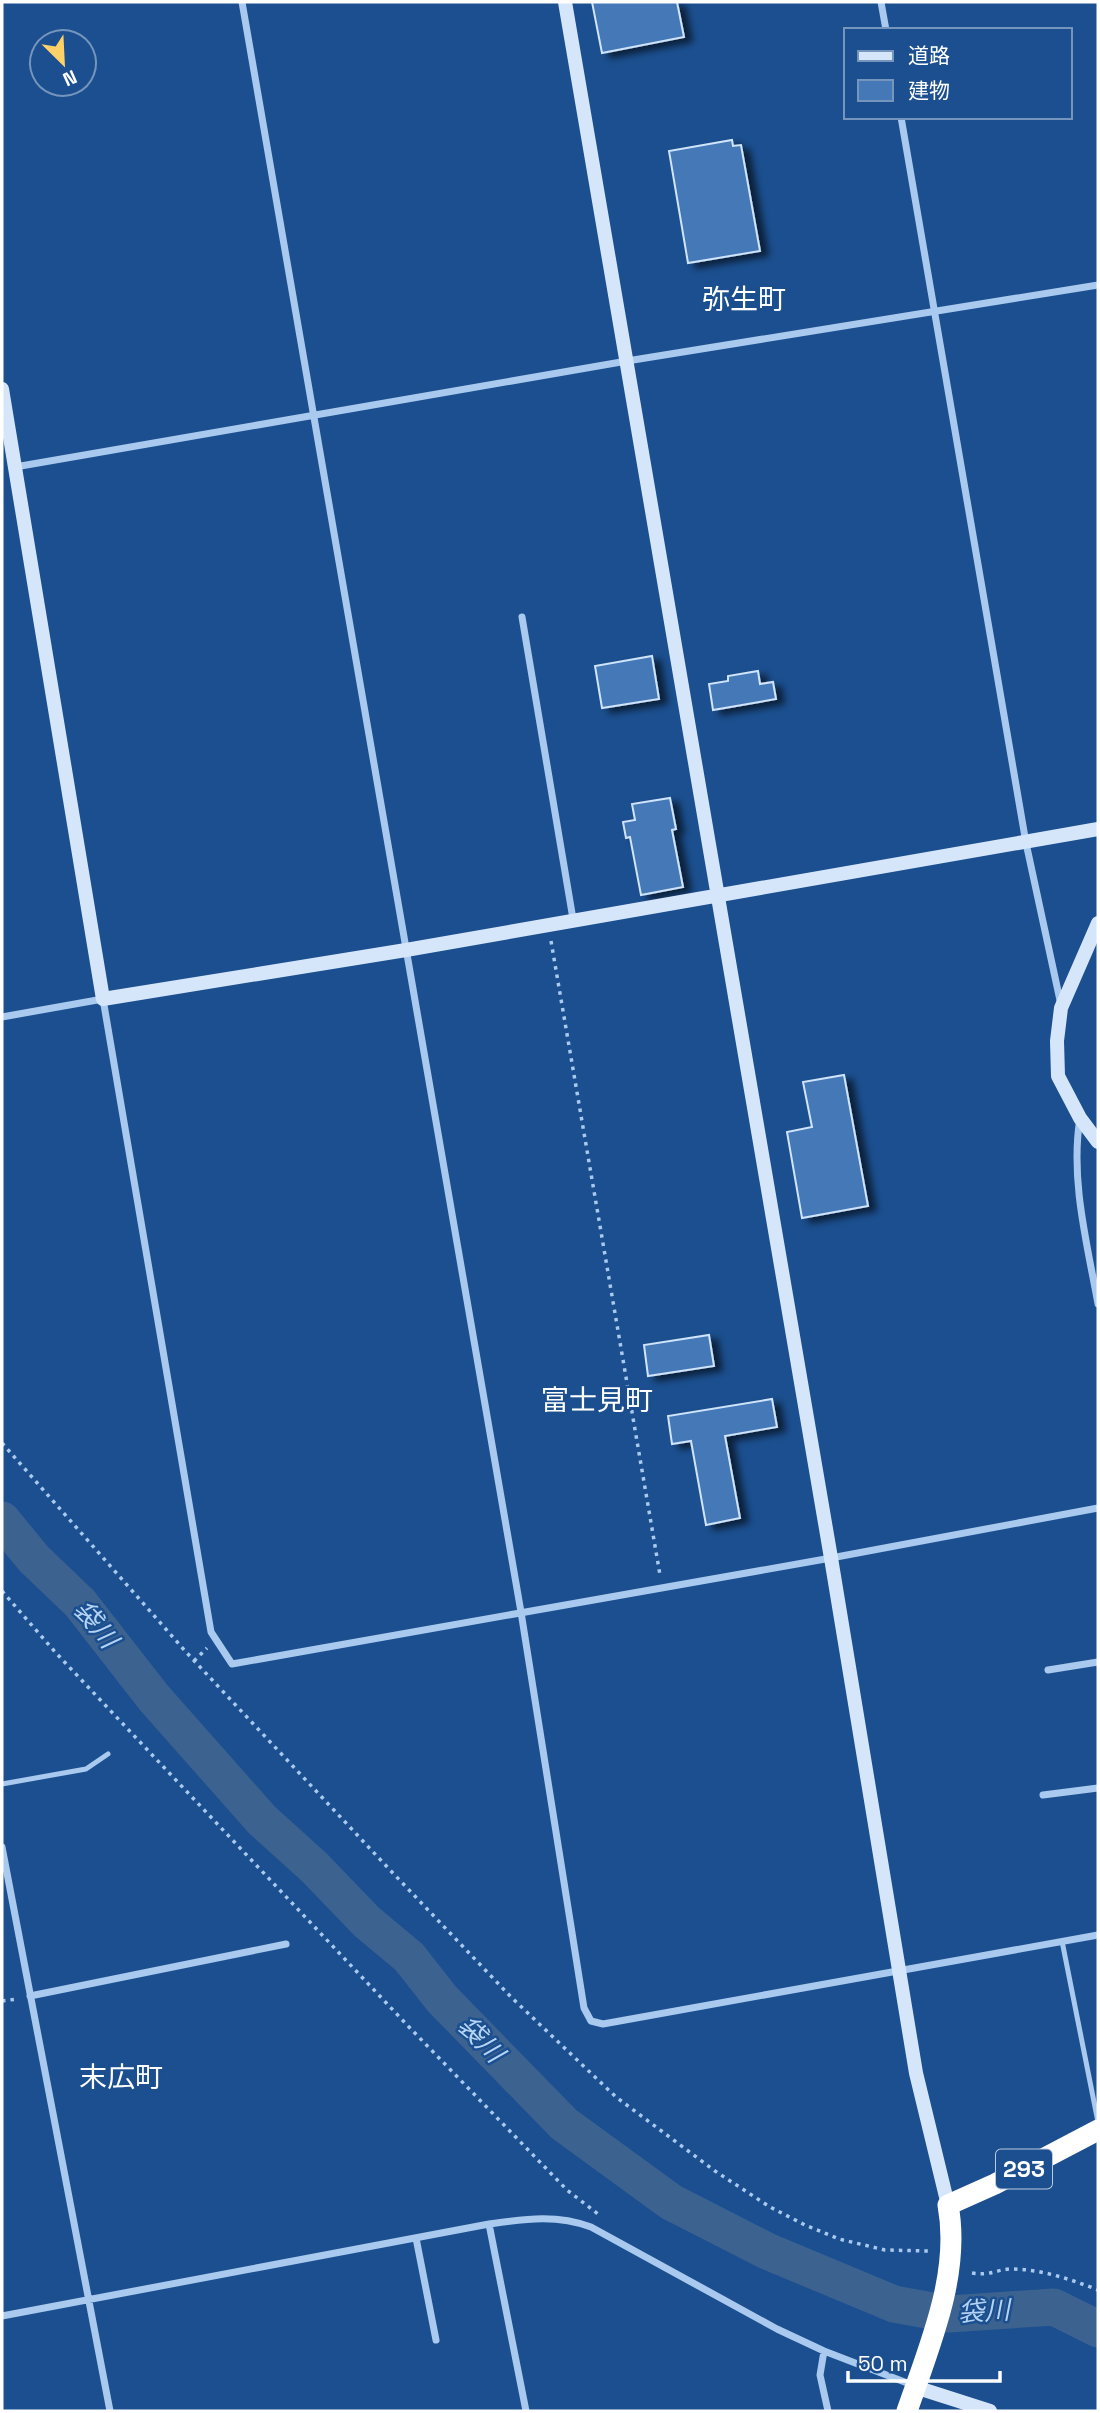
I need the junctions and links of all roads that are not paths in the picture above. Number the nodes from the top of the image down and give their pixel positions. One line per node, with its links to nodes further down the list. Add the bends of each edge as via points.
1 (242, 2): 10 (street)
2 (565, 2): 8 (street)
3 (881, 2): 4 (street)
4 (886, 28)
5 (901, 119): 7 (street)
6 (1098, 285): 7 (street)
7 (934, 312): 8 (street); 14 (street)
8 (627, 362): 10 (street); 15 (street)
9 (2, 389): 11 (street)
10 (314, 415): 11 (street); 18 (street)
11 (15, 467): 19 (street)
12 (522, 617): 16 (street)
13 (1098, 829): 14 (street)
14 (1026, 843): 15 (street); 20 (street)
15 (717, 894): 16 (street); 26 (street)
16 (573, 919): 18 (street)
17 (1098, 923): 20 (street)
18 (406, 950): 19 (street); 27 (street)
19 (103, 999): 21 (street); 27 (street, via 211,1632 232,1664)
20 (1061, 1008): 22 (street, via 1058,1076)
21 (2, 1017)
22 (1080, 1118): 23 (street); 24 (street, via 1075,1148)
23 (1098, 1142)
24 (1098, 1304)
25 (1098, 1508): 26 (street)
26 (831, 1558): 27 (street); 38 (street)
27 (521, 1612): 38 (street, via 584,2008 591,2021 603,2024)
28 (1098, 1662): 29 (street)
29 (1048, 1670)
30 (108, 1754): 31 (lane, via 86,1769)
31 (2, 1784)
32 (1098, 1788): 33 (street)
33 (1043, 1796)
34 (2, 1847): 39 (street)
35 (1098, 1935): 36 (street)
36 (1062, 1941): 38 (street); 40 (lane)
37 (286, 1944): 39 (street)
38 (900, 1970): 42 (street, via 922,2099)
39 (30, 1996): 45 (street)
40 (1098, 2123)
41 (1098, 2130): 42 (highway, 293)
42 (948, 2205): 49 (highway, via 950,2271)
43 (489, 2224): 44 (street); 48 (street, via 554,2217 583,2224); 51 (street)
44 (416, 2238): 45 (street); 47 (street)
45 (90, 2301): 46 (street); 50 (street)
46 (2, 2316)
47 (436, 2340)
48 (824, 2351): 49 (street); 52 (street, via 820,2375)
49 (915, 2386): 53 (highway); 54 (street)
50 (110, 2411)
51 (526, 2411)
52 (828, 2411)
53 (907, 2411)
54 (990, 2411)

